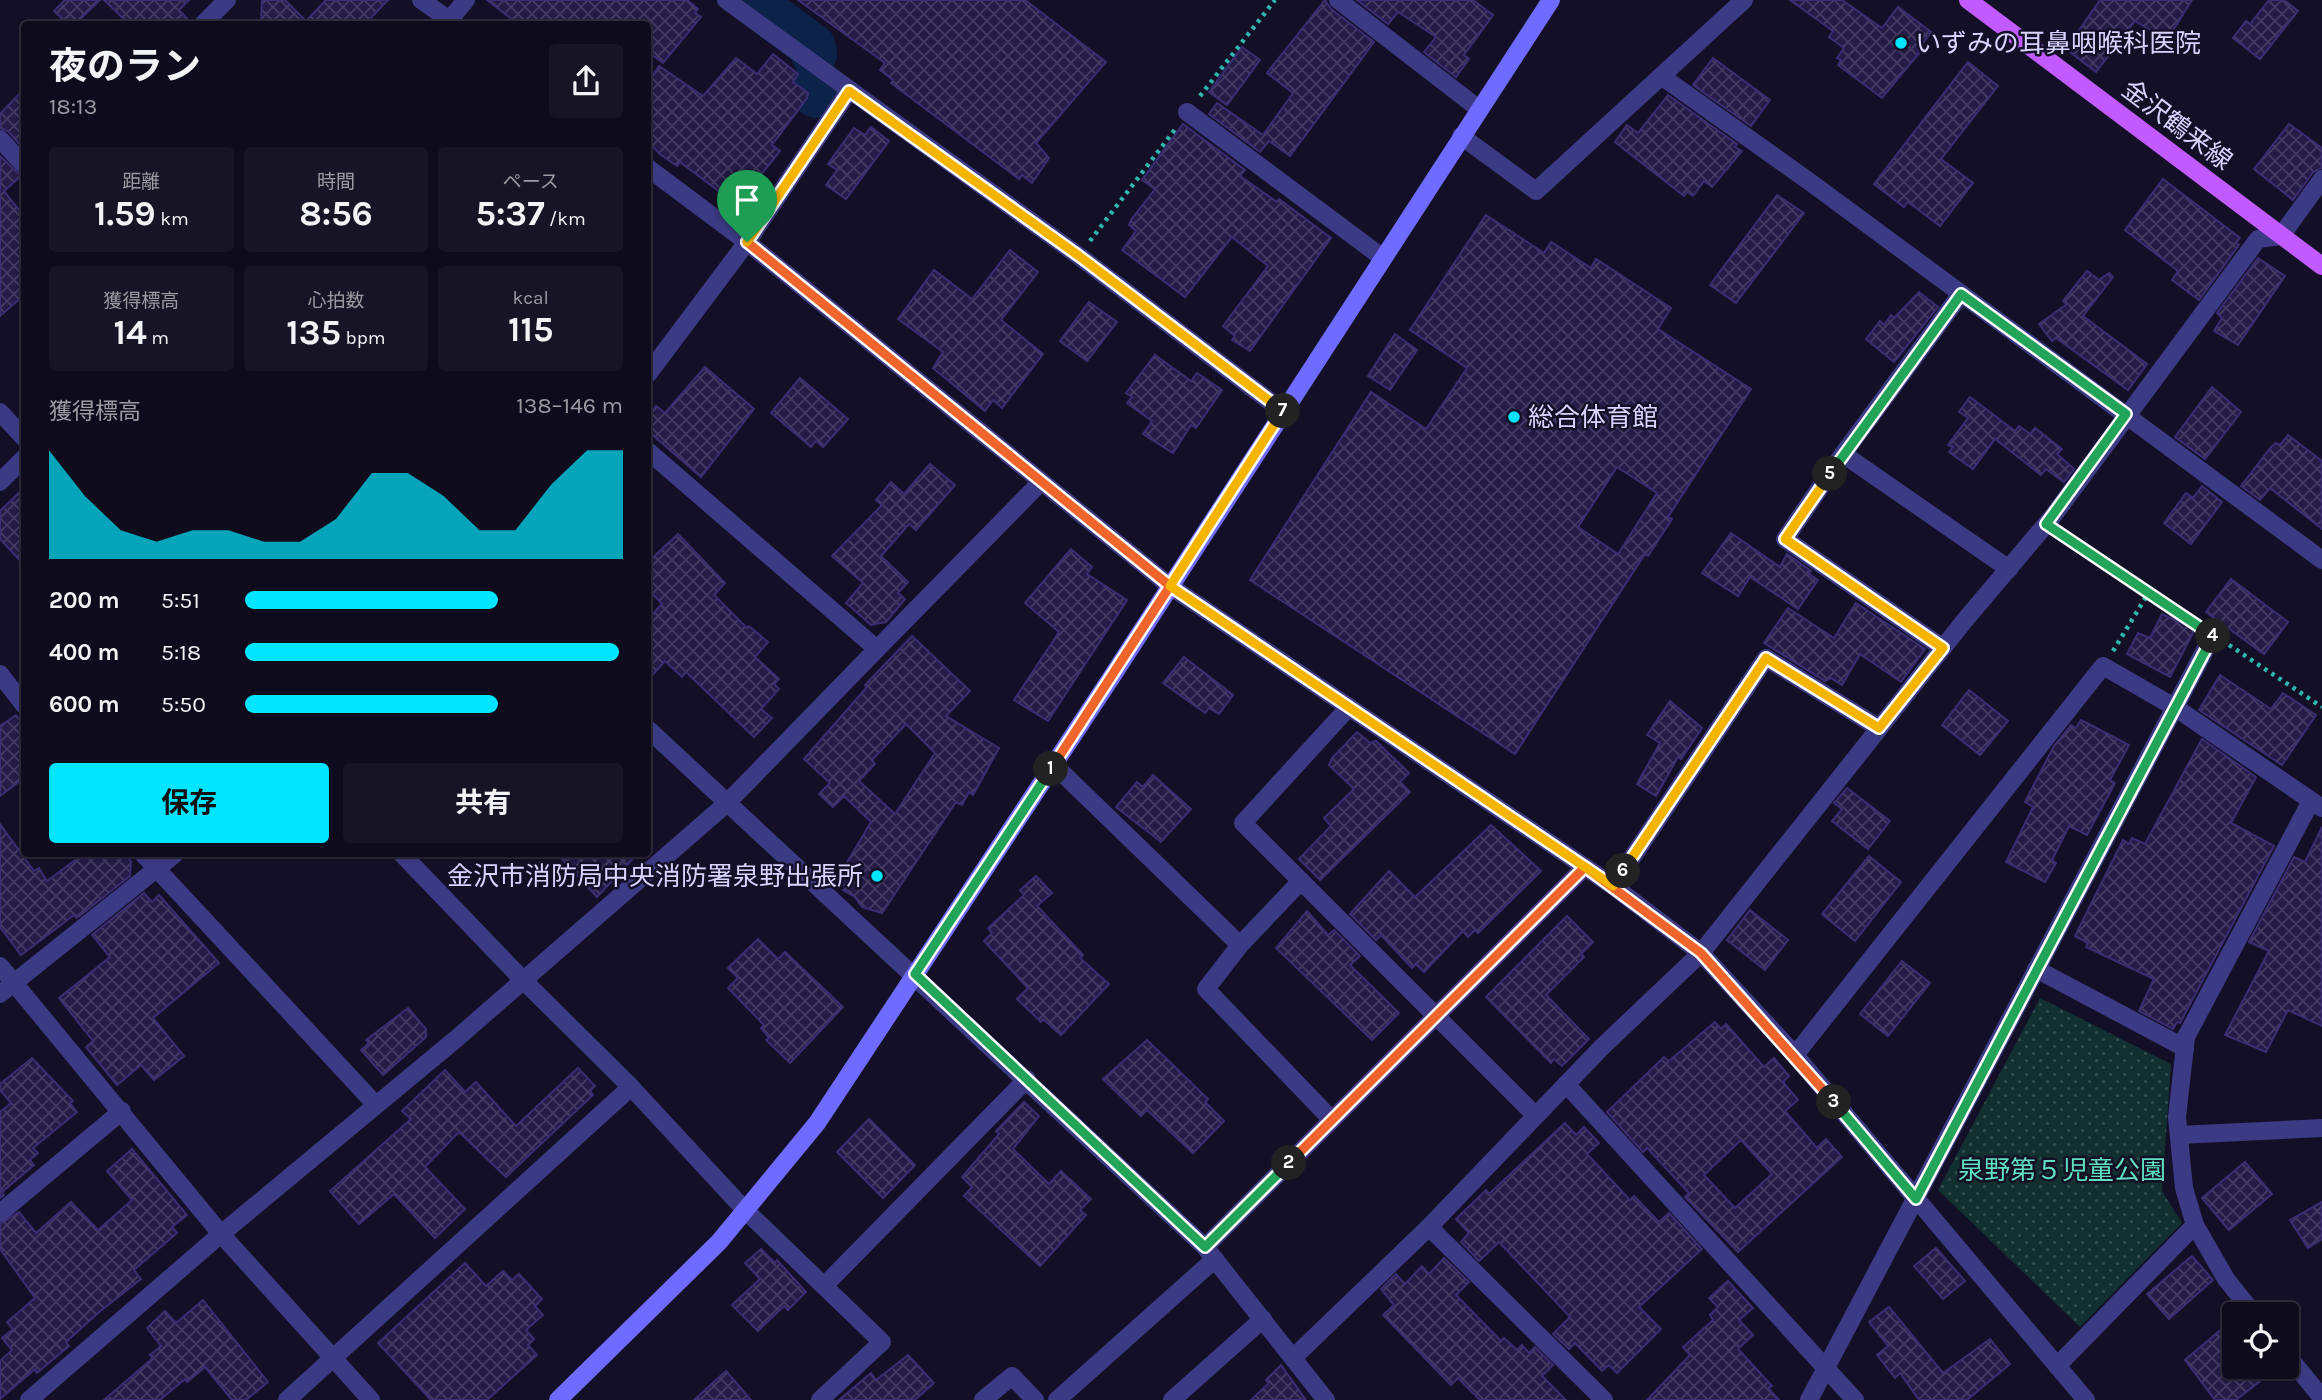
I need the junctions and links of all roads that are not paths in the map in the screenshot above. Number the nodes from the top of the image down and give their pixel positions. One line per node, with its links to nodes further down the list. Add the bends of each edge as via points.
1 (227, 0): 9 (street)
2 (421, 0): 10 (street)
3 (466, 0): 11 (street)
4 (726, 0): 13 (street)
5 (1338, 0): 14 (street)
6 (1551, 0): 14 (street)
7 (1744, 0): 12 (street)
8 (1968, 0): 21 (main road, 金沢鶴来線)
9 (206, 21)
10 (447, 21)
11 (451, 21)
12 (1661, 76): 16 (street, via 1536,191); 25 (street)
13 (849, 91): 22 (street); 28 (street, via 1079,256)
14 (1479, 109): 16 (street)
15 (1188, 112): 23 (street)
16 (1461, 136): 23 (street)
17 (0, 139): 18 (street)
18 (21, 162)
19 (651, 170): 22 (street)
20 (2322, 179): 21 (street)
21 (2281, 236): 24 (main road, 金沢鶴来線); 29 (street, via 2258,239)
22 (747, 242): 26 (street); 35 (street)
23 (1383, 258): 28 (street)
24 (2322, 266)
25 (1961, 294): 29 (street); 32 (street)
26 (651, 370)
27 (0, 412): 30 (street)
28 (1284, 412): 38 (street)
29 (2126, 414): 36 (street); 37 (street)
30 (21, 435)
31 (651, 454): 41 (street)
32 (1843, 454): 37 (street); 40 (street, via 1785,539)
33 (21, 461): 34 (street)
34 (0, 482)
35 (1040, 483): 38 (street); 41 (street)
36 (2322, 560)
37 (2009, 569): 40 (street)
38 (1170, 586): 44 (street); 48 (street)
39 (2213, 635): 45 (street)
40 (1943, 648): 46 (street)
41 (877, 649): 49 (street)
42 (0, 674): 43 (street)
43 (21, 701)
44 (1349, 707): 54 (street); 56 (street, via 1243,823)
45 (2176, 708): 50 (street); 61 (street); 67 (street, via 2103,666)
46 (1879, 728): 57 (street, via 1766,658); 59 (street)
47 (651, 732): 49 (street)
48 (1054, 765): 58 (street); 62 (street)
49 (726, 804): 62 (street); 63 (street)
50 (2317, 804): 66 (street, via 2186,1037)
51 (145, 857): 55 (street)
52 (171, 857): 55 (street)
53 (405, 857): 63 (street)
54 (1585, 867): 57 (street); 65 (street)
55 (155, 870): 64 (street); 71 (street)
56 (1301, 881): 58 (street); 65 (street)
57 (1613, 886): 59 (street)
58 (1240, 945): 74 (street, via 1206,989)
59 (1701, 953): 67 (street); 69 (street)
60 (0, 966): 64 (street)
61 (2036, 969): 66 (street); 77 (street)
62 (915, 974): 68 (street); 78 (street, via 817,1123)
63 (522, 979): 70 (street); 71 (street)
64 (6, 989): 72 (street)
65 (1434, 1017): 73 (street); 74 (street)
66 (2185, 1048): 76 (street)
67 (1795, 1055): 77 (street)
68 (1027, 1079): 83 (street); 84 (street)
69 (1566, 1084): 73 (street); 90 (street)
70 (631, 1087): 78 (street); 87 (street)
71 (376, 1105): 82 (street)
72 (122, 1111): 79 (street); 82 (street)
73 (1535, 1115): 81 (street)
74 (1332, 1120): 83 (street)
75 (2322, 1128): 76 (street)
76 (2179, 1135): 80 (street, via 2184,1188)
77 (1916, 1199): 89 (street); 90 (street)
78 (744, 1209): 84 (street); 96 (street, via 719,1242)
79 (0, 1213)
80 (2195, 1225): 85 (street); 89 (street)
81 (1429, 1227): 88 (street); 103 (street)
82 (221, 1234): 87 (street); 93 (street)
83 (1210, 1253): 86 (street); 100 (street)
84 (824, 1286): 97 (street, via 882,1342)
85 (2245, 1302)
86 (1263, 1319): 88 (street); 101 (street)
87 (334, 1357): 94 (street); 95 (street)
88 (1294, 1357): 102 (street)
89 (2057, 1366): 106 (street)
90 (1826, 1368): 104 (street); 105 (street)
91 (2299, 1370): 92 (street)
92 (2322, 1398)
93 (29, 1400)
94 (287, 1400)
95 (371, 1400)
96 (558, 1400)
97 (820, 1400)
98 (983, 1400): 99 (street, via 1012,1376)
99 (1035, 1400)
100 (1058, 1400)
101 (1172, 1400)
102 (1326, 1400)
103 (1604, 1400)
104 (1809, 1400)
105 (1855, 1400)
106 (2086, 1400)

